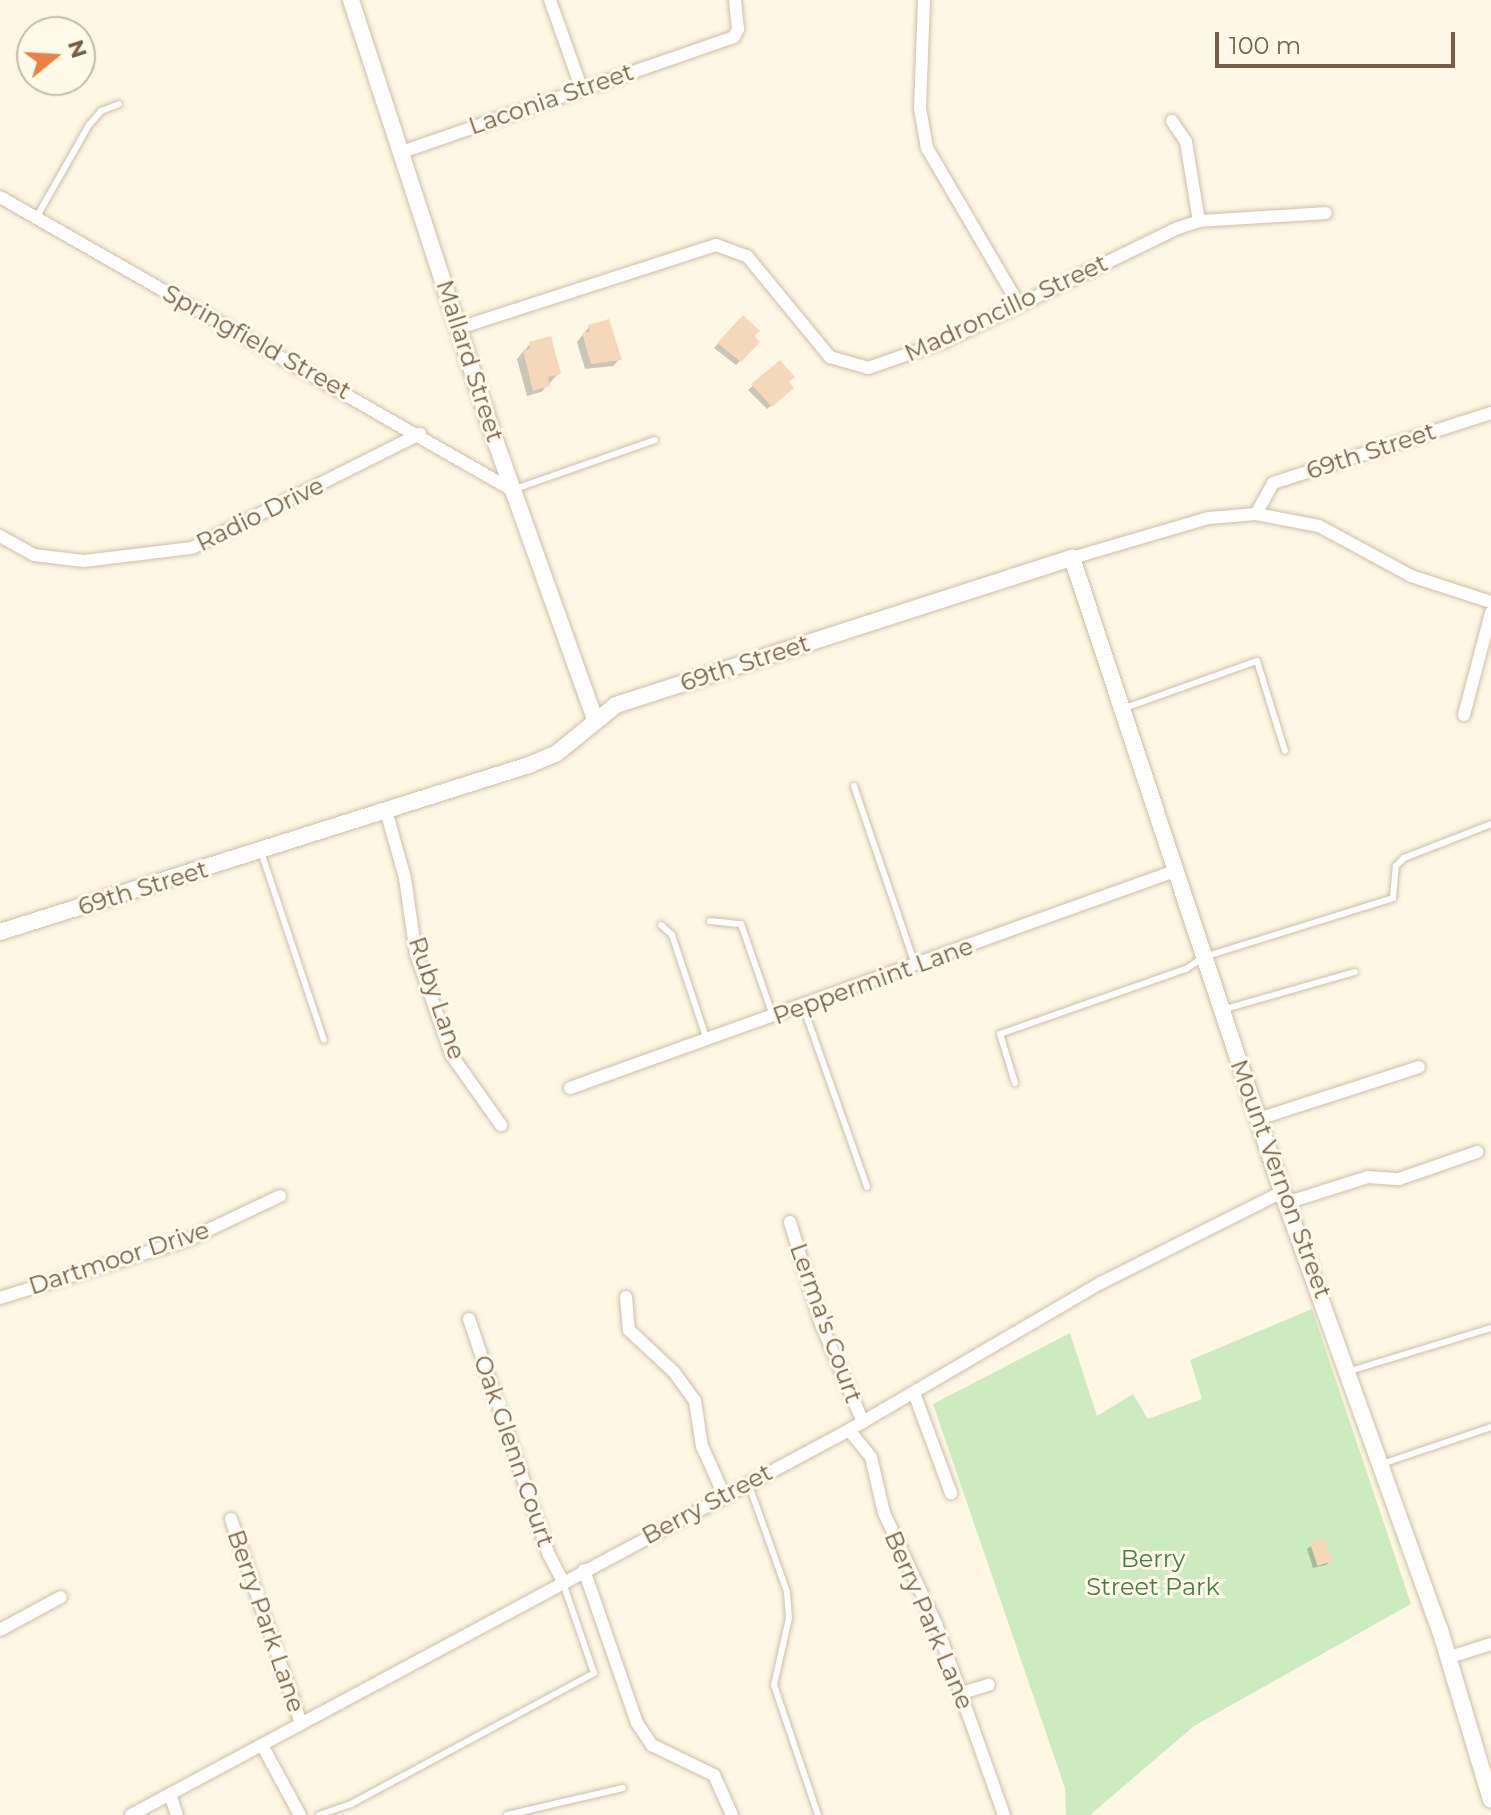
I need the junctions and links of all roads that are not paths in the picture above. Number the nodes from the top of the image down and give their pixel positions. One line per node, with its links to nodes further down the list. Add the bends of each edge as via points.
1 (351, 0): 8 (street, Mallard Street)
2 (550, 0): 5 (street)
3 (735, 0): 5 (street, Laconia Street, via 734,37)
4 (924, 0): 13 (street, via 920,108 927,148)
5 (581, 87): 8 (street, Laconia Street)
6 (119, 104): 11 (lane, via 101,111 89,125)
7 (1172, 121): 12 (street, via 1186,142)
8 (402, 152): 14 (street, Mallard Street)
9 (0, 197): 11 (street, Springfield Street)
10 (1326, 213): 12 (street, Madroncillo Street)
11 (36, 218): 16 (street, Springfield Street)
12 (1199, 221): 13 (street, Madroncillo Street)
13 (1019, 305): 14 (street, Madroncillo Street, via 943,342 868,368 838,364 747,256 716,245)
14 (459, 328): 18 (street, Mallard Street)
15 (1491, 413): 19 (street, 69th Street, via 1273,483)
16 (420, 434): 18 (street, Springfield Street); 20 (street, Radio Drive, via 192,548 84,561 34,555)
17 (655, 440): 18 (lane)
18 (512, 490): 26 (street, Mallard Street)
19 (1256, 514): 21 (street, 69th Street, via 1209,518); 22 (street, via 1319,526 1411,576)
20 (0, 536)
21 (1072, 558): 24 (street, Mount Vernon Street); 26 (street, 69th Street, via 616,705)
22 (1491, 602)
23 (1491, 613): 25 (street)
24 (1122, 709): 27 (lane, via 1257,661); 32 (street, Mount Vernon Street)
25 (1464, 715)
26 (595, 720): 29 (street, 69th Street, via 557,753)
27 (1285, 751)
28 (854, 786): 37 (lane)
29 (387, 814): 31 (street, 69th Street); 48 (street, Ruby Lane, via 405,878 416,954 452,1056)
30 (1491, 824): 36 (lane, via 1404,858 1396,866 1393,898)
31 (261, 852): 35 (street, 69th Street); 42 (lane)
32 (1175, 871): 36 (street, Mount Vernon Street); 37 (street, Peppermint Lane)
33 (710, 921): 41 (lane, via 741,924)
34 (661, 925): 43 (lane, via 672,935)
35 (0, 932)
36 (1204, 957): 40 (street, Mount Vernon Street); 45 (lane, via 1186,969 1000,1034)
37 (916, 966): 39 (street, Peppermint Lane)
38 (1355, 972): 40 (lane)
39 (803, 1006): 41 (street, Peppermint Lane); 50 (lane)
40 (1222, 1011): 47 (street, Mount Vernon Street)
41 (773, 1016): 43 (street, Peppermint Lane)
42 (324, 1040)
43 (707, 1040): 46 (street, Peppermint Lane)
44 (1419, 1067): 47 (street)
45 (1015, 1083)
46 (570, 1088)
47 (1258, 1119): 52 (street, Mount Vernon Street)
48 (501, 1125)
49 (1477, 1152): 52 (street, Berry Street, via 1399,1179 1368,1177)
50 (867, 1187)
51 (280, 1196): 55 (street, Dartmoor Drive, via 187,1240)
52 (1284, 1198): 58 (street, Mount Vernon Street); 59 (street, Berry Street, via 1101,1283)
53 (790, 1222): 60 (street, Lerma's Court, via 821,1324)
54 (626, 1297): 66 (street, via 629,1330 674,1372 695,1401 702,1446)
55 (0, 1298)
56 (469, 1319): 69 (street, Oak Glenn Court, via 549,1555)
57 (1491, 1328): 58 (lane)
58 (1350, 1371): 63 (street, Mount Vernon Street)
59 (914, 1393): 60 (street, Berry Street); 65 (street)
60 (863, 1422): 62 (street, Berry Street)
61 (1491, 1427): 63 (lane)
62 (849, 1430): 64 (street, Berry Street); 75 (street, Berry Park Lane, via 871,1457 884,1513)
63 (1382, 1464): 73 (street, Mount Vernon Street)
64 (748, 1482): 66 (street, Berry Street); 87 (lane, via 787,1592 789,1618 774,1685)
65 (951, 1493)
66 (724, 1495): 68 (street, Berry Street)
67 (231, 1519): 76 (street, Berry Park Lane)
68 (584, 1570): 69 (street, Berry Street); 86 (street, via 637,1723 652,1745 714,1775)
69 (563, 1581): 76 (street, Berry Street); 84 (lane, via 594,1673 351,1804)
70 (61, 1597): 71 (street)
71 (0, 1630)
72 (1491, 1644): 73 (street)
73 (1447, 1658): 80 (street, Mount Vernon Street)
74 (989, 1685): 75 (street)
75 (962, 1693): 88 (street, Berry Park Lane)
76 (301, 1723): 77 (street, Berry Street)
77 (262, 1745): 79 (street, Berry Street); 83 (street)
78 (623, 1788): 85 (lane)
79 (170, 1794): 81 (street, Berry Street); 82 (street)
80 (1490, 1794)
81 (131, 1815)
82 (177, 1815)
83 (300, 1815)
84 (319, 1815)
85 (507, 1815)
86 (732, 1815)
87 (818, 1815)
88 (1004, 1815)

